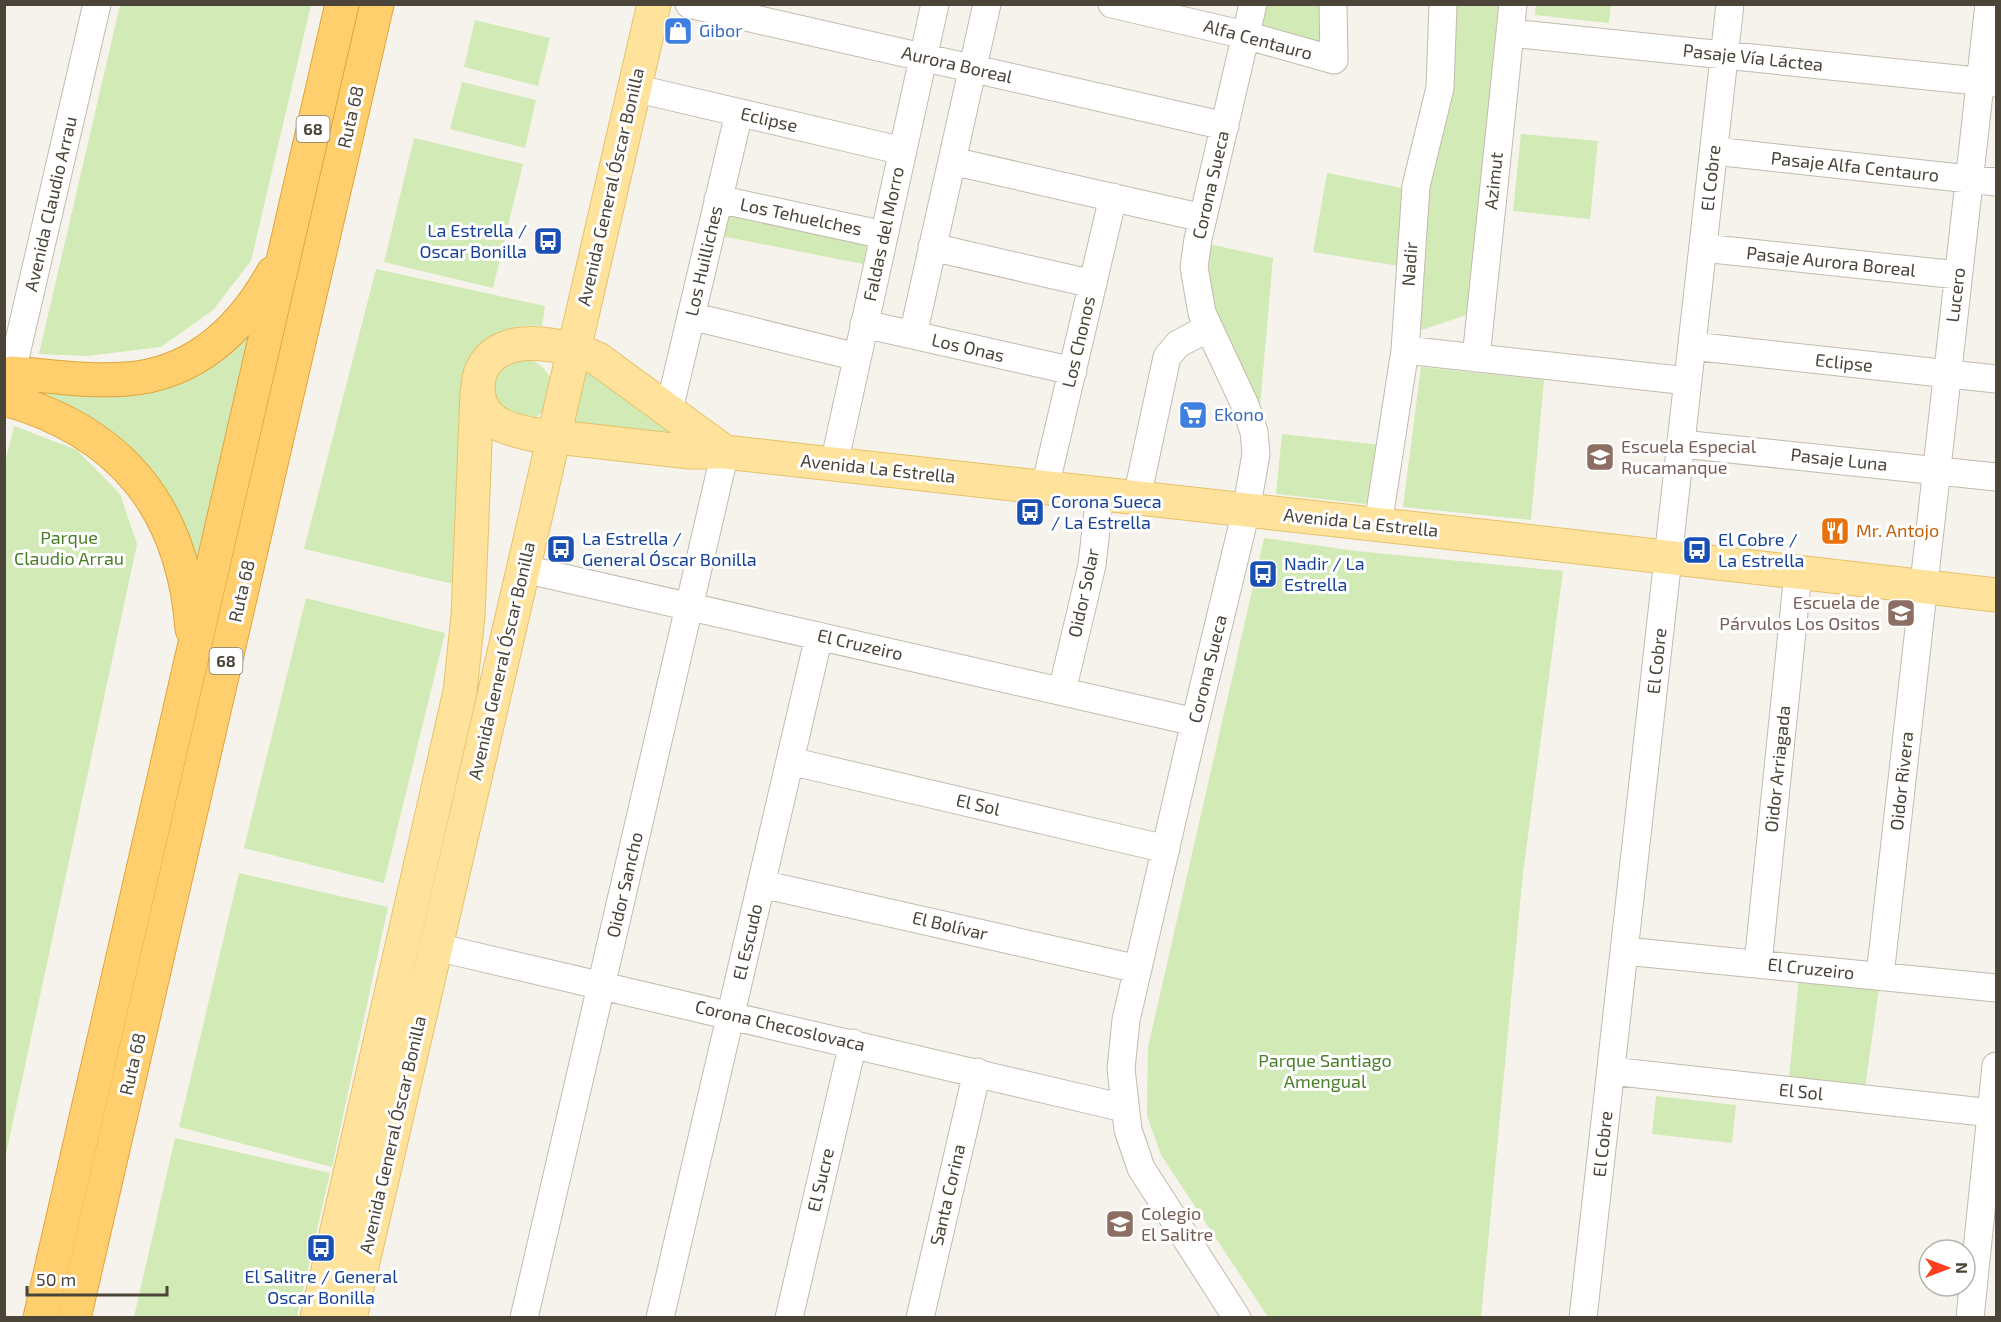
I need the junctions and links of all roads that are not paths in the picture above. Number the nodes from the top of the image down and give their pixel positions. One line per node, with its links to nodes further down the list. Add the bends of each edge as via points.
1 (97, 4): 54 (street, Avenida Claudio Arrau)
2 (342, 4): 37 (highway, Ruta 68 / 68)
3 (377, 4): 95 (highway, Ruta 68 / 68)
4 (630, 4): 45 (main road, Avenida General Óscar Bonilla)
5 (654, 4): 23 (main road, Avenida General Óscar Bonilla)
6 (689, 4): 20 (street, Aurora Boreal)
7 (935, 4): 20 (street, Faldas del Morro)
8 (987, 4): 21 (street)
9 (1112, 4): 16 (street, Alfa Centauro)
10 (1252, 4): 18 (street, Corona Sueca)
11 (1333, 4): 18 (street, Alfa Centauro, via 1334,60)
12 (1443, 4): 46 (street, Nadir, via 1440,88 1416,186)
13 (1513, 4): 17 (street, Azimut)
14 (1730, 4): 19 (street, El Cobre)
15 (1989, 4): 22 (street, Lucero)
16 (1153, 9): 18 (street, Alfa Centauro)
17 (1510, 33): 19 (street, Pasaje Vía Láctea); 48 (street, Azimut)
18 (1245, 35): 25 (street, Corona Sueca)
19 (1724, 55): 22 (street, Pasaje Vía Láctea); 27 (street, El Cobre)
20 (923, 57): 21 (street, Aurora Boreal); 26 (street, Faldas del Morro)
21 (973, 69): 25 (street, Aurora Boreal); 28 (street)
22 (1988, 82): 29 (street, Lucero)
23 (634, 88): 24 (street, Eclipse); 45 (main road, Avenida General Óscar Bonilla)
24 (739, 113): 26 (street, Eclipse); 32 (street, Los Huilliches)
25 (1225, 126): 33 (street, Corona Sueca)
26 (903, 151): 34 (street, Faldas del Morro)
27 (1713, 152): 29 (street, Pasaje Alfa Centauro); 36 (street, El Cobre)
28 (952, 160): 31 (street); 35 (street)
29 (1969, 179): 30 (street, Pasaje Alfa Centauro); 38 (street, Lucero)
30 (1996, 182)
31 (1113, 197): 33 (street); 39 (street, Los Chonos)
32 (718, 199): 34 (street, Los Tehuelches); 40 (street, Los Huilliches)
33 (1203, 218): 42 (street, Corona Sueca, via 1194,267 1198,298)
34 (884, 235): 41 (street, Faldas del Morro)
35 (932, 247): 39 (street); 43 (street)
36 (1703, 248): 38 (street, Pasaje Aurora Boreal); 44 (street, El Cobre)
37 (284, 253): 54 (highway, via 254,303 223,338 183,365 146,377 86,379); 74 (highway, Ruta 68 / 68)
38 (1958, 275): 50 (street, Lucero)
39 (1093, 284): 49 (street, Los Chonos)
40 (691, 316): 47 (street); 55 (street, Los Huilliches)
41 (864, 324): 43 (street, Los Onas); 47 (street, Faldas del Morro)
42 (1208, 328): 64 (street, via 1178,344 1167,357); 65 (street, Corona Sueca, via 1254,432 1255,463)
43 (913, 335): 49 (street, Los Onas)
44 (1692, 346): 50 (street, Eclipse); 52 (street, El Cobre)
45 (563, 347): 53 (main road, via 512,345 494,354 480,372); 55 (main road, via 598,359); 56 (main road, Avenida General Óscar Bonilla)
46 (1405, 350): 48 (street); 66 (street, Nadir)
47 (857, 357): 59 (street, Faldas del Morro)
48 (1476, 358): 52 (street)
49 (1072, 371): 62 (street, Los Chonos)
50 (1947, 374): 51 (street, Eclipse); 60 (street, Lucero)
51 (1996, 380)
52 (1689, 381): 57 (street, El Cobre)
53 (477, 393): 56 (main road, Avenida La Estrella, via 483,408 499,424); 96 (main road, Avenida General Óscar Bonilla, via 468,616 460,692)
54 (7, 394): 74 (highway, via 68,424 112,453 141,483 165,520 180,559 189,600)
55 (669, 410): 58 (main road)
56 (554, 437): 58 (main road, Avenida La Estrella, via 690,452); 68 (main road, Avenida General Óscar Bonilla)
57 (1682, 444): 60 (street, Pasaje Luna); 67 (street, El Cobre)
58 (725, 452): 59 (main road, Avenida La Estrella); 72 (street, Oidor Sancho)
59 (834, 464): 62 (main road, Avenida La Estrella)
60 (1936, 471): 61 (street, Pasaje Luna); 70 (street, Lucero)
61 (1996, 477)
62 (1045, 487): 63 (main road, Avenida La Estrella)
63 (1100, 493): 64 (main road, Avenida La Estrella); 75 (street, Oidor Solar, via 1092,565)
64 (1137, 497): 65 (main road, Avenida La Estrella)
65 (1246, 511): 66 (main road, Avenida La Estrella); 76 (street, Corona Sueca)
66 (1378, 525): 67 (main road, Avenida La Estrella)
67 (1669, 558): 69 (main road, Avenida La Estrella); 81 (street, El Cobre)
68 (524, 568): 72 (street, El Cruzeiro); 80 (main road, Avenida General Óscar Bonilla)
69 (1798, 573): 70 (main road, Avenida La Estrella); 82 (street, Oidor Arriagada)
70 (1923, 586): 71 (main road, Avenida La Estrella); 84 (street, Oidor Rivera)
71 (1996, 595)
72 (689, 606): 73 (street, El Cruzeiro); 85 (street, Oidor Sancho)
73 (819, 636): 75 (street, El Cruzeiro); 77 (street, El Escudo)
74 (193, 656): 94 (highway, Ruta 68 / 68)
75 (1062, 692): 76 (street, El Cruzeiro)
76 (1195, 722): 78 (street, Corona Sueca)
77 (790, 761): 78 (street, El Sol); 79 (street, El Escudo)
78 (1166, 849): 83 (street, Corona Sueca)
79 (761, 884): 83 (street, El Bolívar); 87 (street, El Escudo)
80 (436, 947): 85 (street, Corona Checoslovaca); 97 (main road, Avenida General Óscar Bonilla)
81 (1625, 951): 82 (street, El Cruzeiro); 90 (street, El Cobre)
82 (1758, 964): 84 (street, El Cruzeiro)
83 (1138, 969): 92 (street, Corona Sueca, via 1123,1042)
84 (1880, 976): 86 (street, El Cruzeiro)
85 (602, 985): 87 (street, Corona Checoslovaca); 98 (street, Oidor Sancho)
86 (1996, 988)
87 (730, 1015): 88 (street, Corona Checoslovaca); 99 (street, El Escudo)
88 (853, 1043): 91 (street, Corona Checoslovaca); 100 (street, El Sucre)
89 (1996, 1066): 93 (street)
90 (1611, 1071): 93 (street, El Sol); 103 (street, El Cobre)
91 (977, 1072): 92 (street, Corona Checoslovaca); 101 (street, Santa Corina)
92 (1124, 1108): 102 (street, Corona Sueca, via 1141,1168)
93 (1992, 1113): 104 (street)
94 (40, 1317)
95 (74, 1317)
96 (317, 1317)
97 (350, 1317)
98 (524, 1317)
99 (660, 1317)
100 (789, 1317)
101 (920, 1317)
102 (1237, 1317)
103 (1583, 1317)
104 (1970, 1317)

